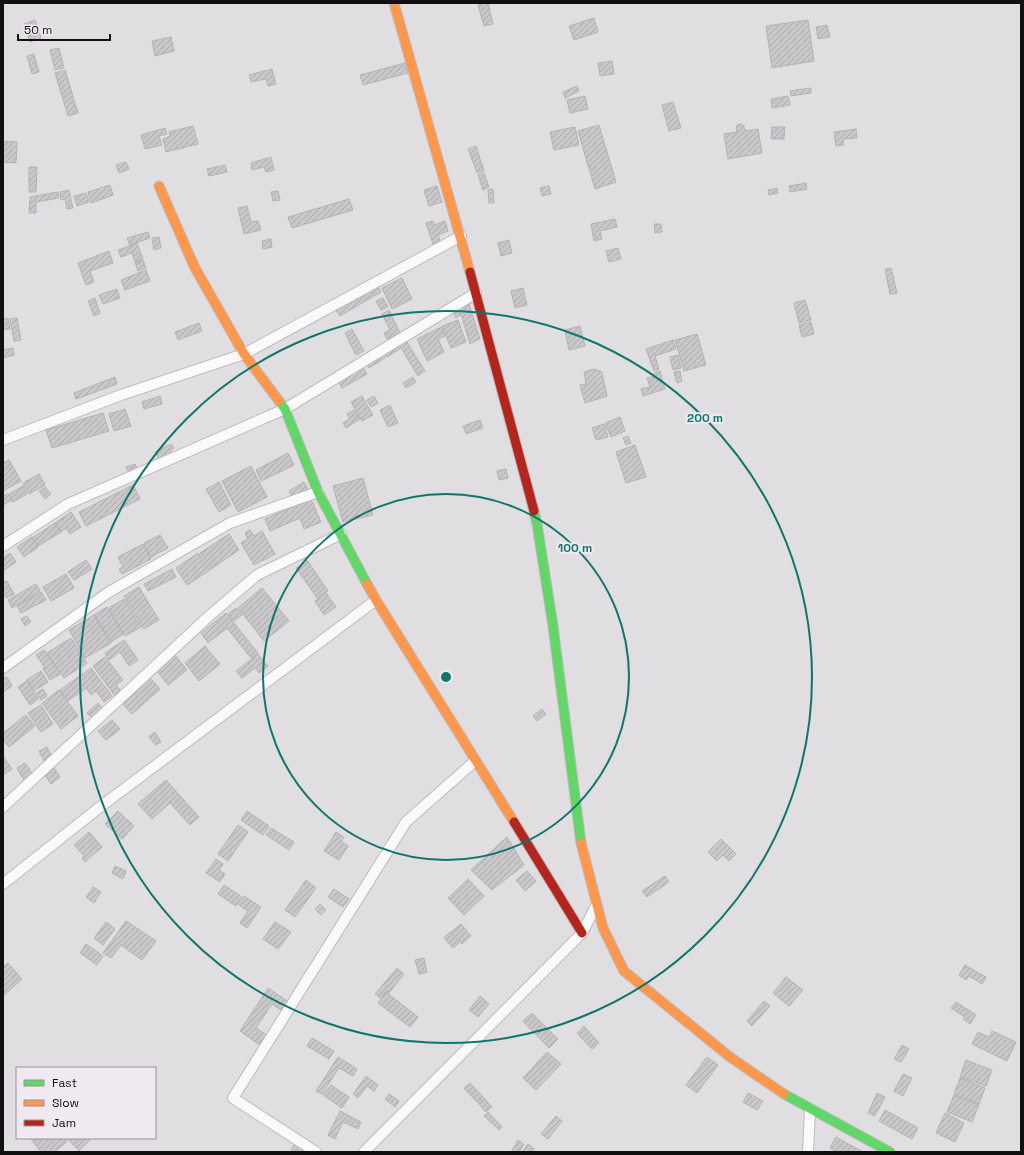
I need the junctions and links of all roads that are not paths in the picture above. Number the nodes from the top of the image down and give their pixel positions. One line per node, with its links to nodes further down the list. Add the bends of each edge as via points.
1 (394, 3): 3 (main road)
2 (159, 186): 5 (main road, via 195,268)
3 (461, 236): 4 (main road); 5 (street)
4 (476, 293): 6 (street); 16 (main road, via 537,524 581,842)
5 (244, 354): 6 (main road); 7 (street, via 121,395)
6 (285, 408): 8 (main road); 10 (street, via 68,504)
7 (3, 440)
8 (318, 492): 9 (main road); 12 (street, via 230,523 109,592)
9 (341, 534): 11 (main road); 14 (street, via 257,575 185,637)
10 (3, 546)
11 (376, 600): 13 (main road); 15 (street, via 100,807)
12 (3, 668)
13 (475, 761): 17 (main road); 19 (street, via 406,822 233,1098)
14 (3, 807)
15 (3, 884)
16 (597, 904): 17 (street); 18 (main road, via 603,928 624,971 730,1057)
17 (582, 933): 20 (street)
18 (810, 1109): 21 (street); 22 (main road)
19 (316, 1152)
20 (364, 1152)
21 (808, 1152)
22 (890, 1152)

